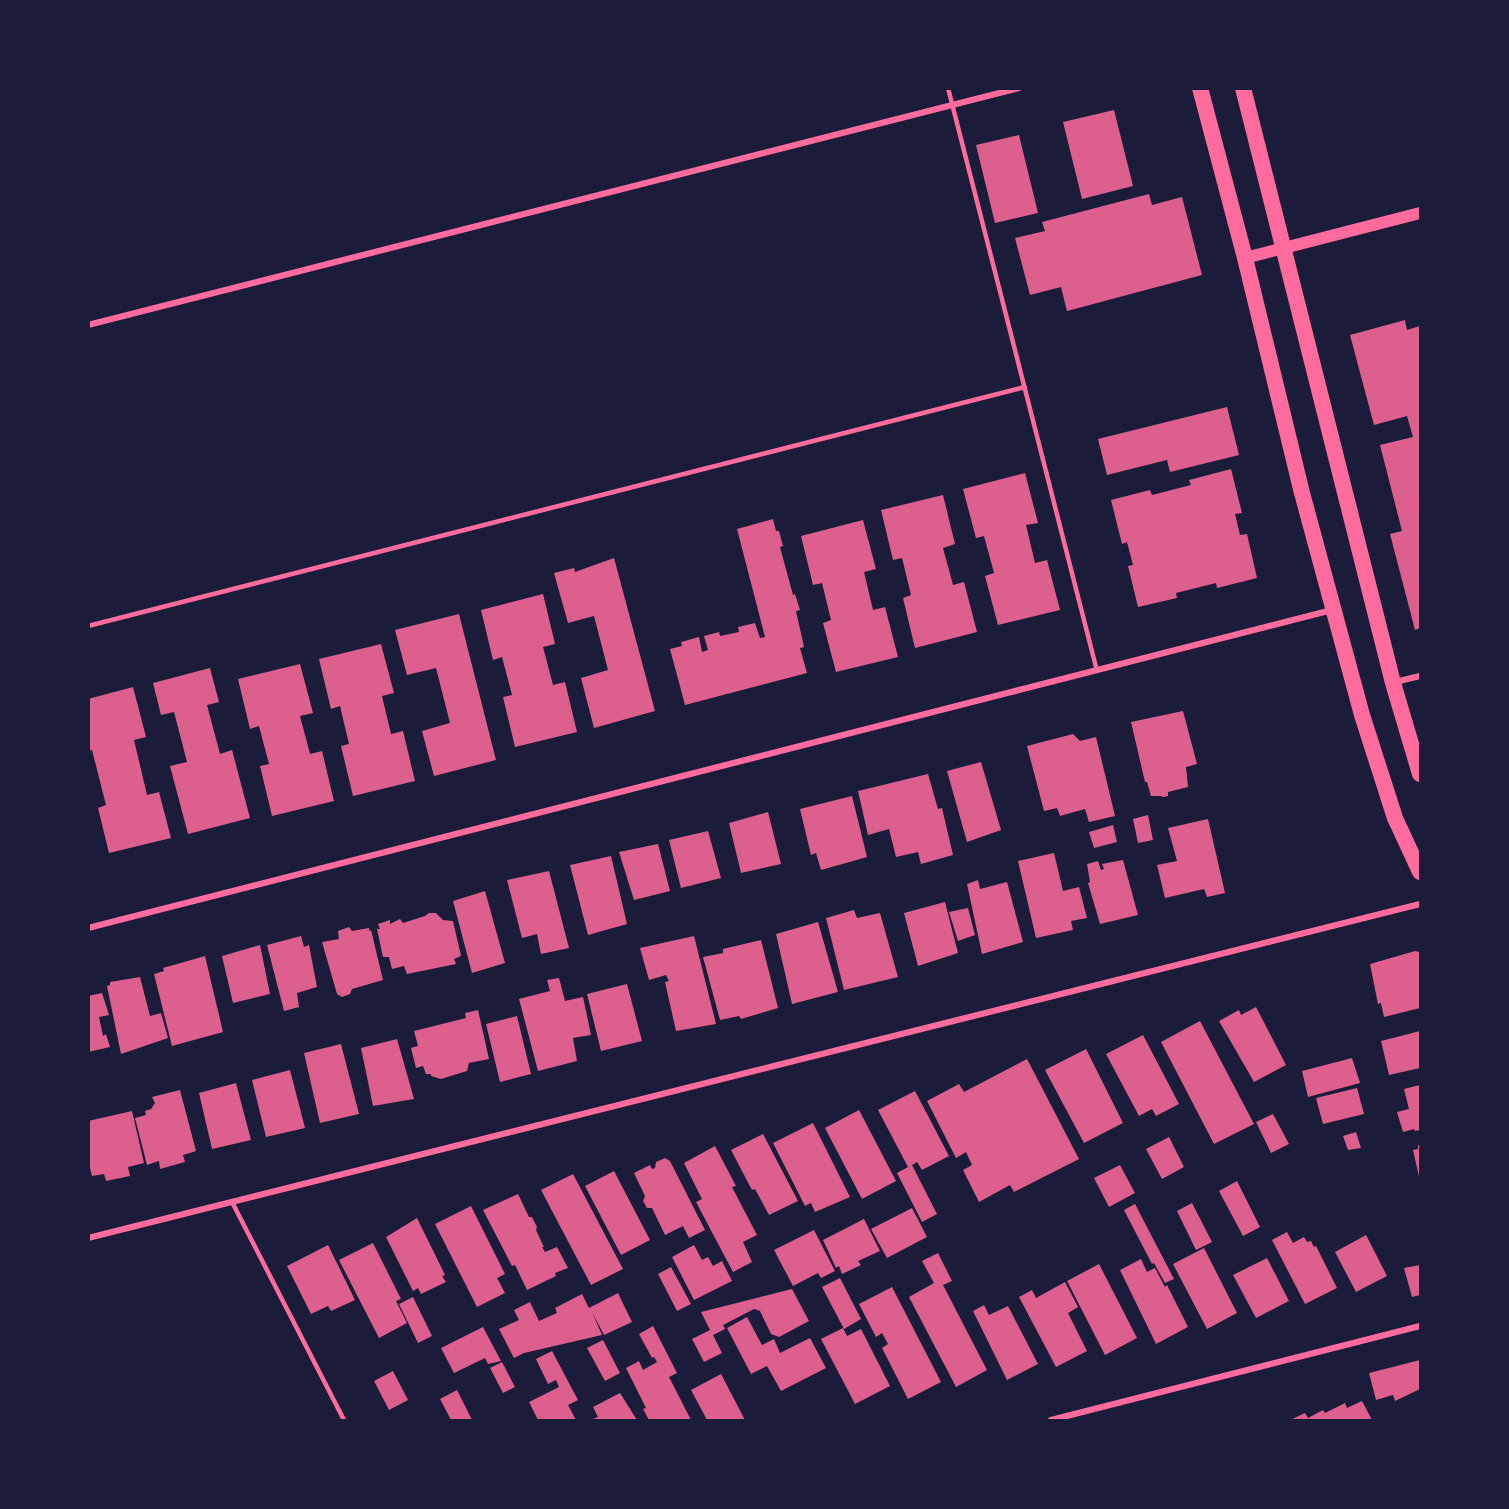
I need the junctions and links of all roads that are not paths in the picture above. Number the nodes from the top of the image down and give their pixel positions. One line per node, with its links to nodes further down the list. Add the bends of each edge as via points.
1 (948, 88): 5 (lane)
2 (1019, 88): 5 (street)
3 (1200, 88): 8 (highway)
4 (1243, 88): 7 (highway)
5 (953, 105): 9 (street); 10 (lane)
6 (1420, 213): 7 (main road)
7 (1283, 249): 8 (main road); 15 (highway)
8 (1245, 258): 11 (highway)
9 (88, 325)
10 (1025, 387): 12 (lane); 13 (lane)
11 (1334, 609): 13 (street); 17 (highway, via 1383,787)
12 (88, 626)
13 (1097, 671): 19 (street)
14 (1420, 676): 15 (street)
15 (1393, 683): 16 (highway)
16 (1420, 774)
17 (1420, 872)
18 (1420, 904): 20 (street)
19 (88, 928)
20 (232, 1202): 21 (street); 23 (lane)
21 (88, 1238)
22 (1420, 1326): 24 (street)
23 (344, 1420)
24 (1050, 1420)

